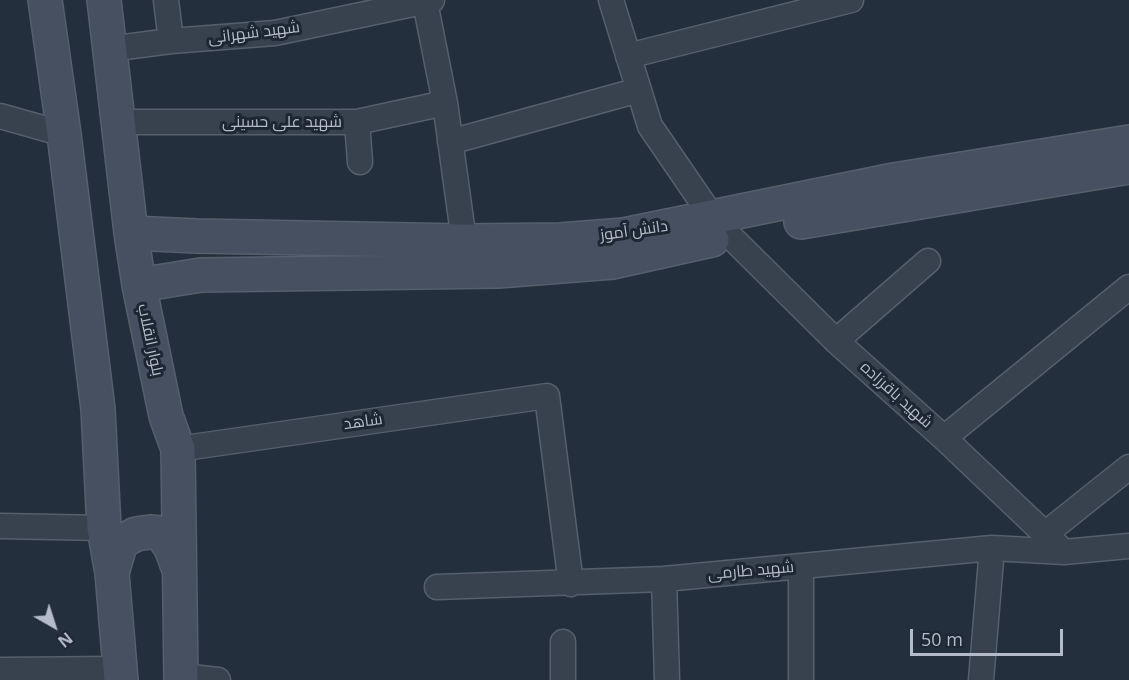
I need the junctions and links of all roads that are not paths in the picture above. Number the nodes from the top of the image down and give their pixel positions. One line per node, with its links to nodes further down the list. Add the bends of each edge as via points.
1 (45, 0): 16 (street)
2 (104, 0): 9 (street, بلوار انقلاب)
3 (166, 0): 8 (street)
4 (611, 0): 10 (street, شهید باقرزاده)
5 (851, 0): 10 (street)
6 (429, 1): 7 (street, شهید شهرانی); 12 (street)
7 (374, 6): 8 (street, شهید شهرانی, via 275,33)
8 (171, 41): 9 (street, شهید شهرانی)
9 (109, 49): 14 (street, بلوار انقلاب)
10 (628, 56): 11 (street, شهید باقرزاده)
11 (639, 90): 17 (street); 21 (street, شهید باقرزاده, via 650,126)
12 (444, 103): 15 (street, شهید علی حسینی); 17 (street)
13 (0, 116): 16 (street)
14 (118, 122): 15 (street, شهید علی حسینی); 22 (street, بلوار انقلاب)
15 (357, 122): 19 (street)
16 (64, 134): 34 (street, via 98,409)
17 (450, 142): 24 (street)
18 (1129, 142): 21 (street, دانش آموز, via 894,180)
19 (360, 162)
20 (1129, 167): 21 (street, دانش آموز, via 856,212)
21 (721, 227): 24 (street, دانش آموز, via 560,240); 26 (street, دانش آموز, via 613,262 498,271); 29 (street, شهید باقرزاده)
22 (130, 233): 23 (street, دانش آموز); 27 (street, بلوار انقلاب)
23 (197, 236): 24 (street, دانش آموز); 26 (street, via 186,253 189,266)
24 (464, 241)
25 (928, 261): 29 (street)
26 (201, 275): 27 (street, دانش آموز)
27 (139, 285): 31 (street, بلوار انقلاب, via 166,416)
28 (1129, 287): 30 (street)
29 (836, 341): 30 (street, شهید باقرزاده)
30 (944, 438): 35 (street, شهید باقرزاده)
31 (178, 449): 40 (street, بلوار انقلاب); 43 (street, شاهد, via 547,396)
32 (1129, 467): 35 (street)
33 (0, 526): 34 (street)
34 (104, 528): 41 (street)
35 (1046, 534): 38 (street, شهید باقرزاده)
36 (1129, 546): 38 (street, شهید طارمی)
37 (992, 548): 38 (street, شهید طارمی); 39 (street, شهید طارمی); 53 (street)
38 (1064, 552)
39 (801, 566): 42 (street, شهید طارمی); 52 (street)
40 (178, 569): 41 (street, via 161,533 150,532 121,542); 48 (street, بلوار انقلاب)
41 (111, 573): 47 (street)
42 (664, 579): 43 (street, شهید طارمی); 51 (street)
43 (571, 584): 44 (street, شهید طارمی)
44 (437, 587)
45 (563, 642): 50 (street)
46 (0, 670): 47 (street)
47 (120, 674)
48 (181, 678): 49 (street)
49 (218, 680)
50 (563, 680)
51 (667, 680)
52 (801, 680)
53 (981, 680)

